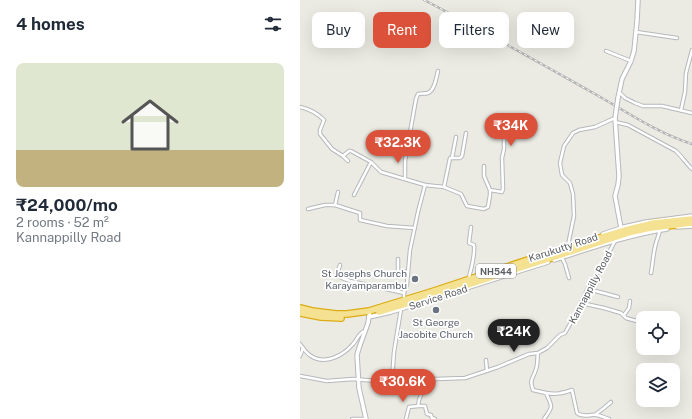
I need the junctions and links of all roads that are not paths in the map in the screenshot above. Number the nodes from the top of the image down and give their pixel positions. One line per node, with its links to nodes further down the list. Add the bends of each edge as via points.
1 (638, 0): 2 (street)
2 (636, 32): 3 (street); 6 (street)
3 (677, 38)
4 (692, 50): 10 (street)
5 (606, 51): 6 (street)
6 (631, 61): 8 (street)
7 (438, 71): 22 (street, via 432,91 418,94 416,99 405,161)
8 (619, 92): 10 (street, via 625,98 643,106); 12 (street, bridge)
9 (300, 106): 16 (street, via 322,117 324,120 320,134 332,149)
10 (681, 110): 11 (street)
11 (692, 112)
12 (615, 120): 21 (street, via 676,151); 35 (street, via 619,176 615,196); 38 (street, via 573,133 564,146 560,163 562,175 570,183 573,194 574,216)
13 (504, 124): 25 (street, via 503,189 502,192)
14 (466, 133): 17 (street, via 462,156)
15 (456, 137): 17 (street)
16 (343, 156): 18 (street); 19 (street, via 350,151)
17 (452, 158): 24 (street)
18 (348, 161)
19 (371, 162): 22 (street, via 381,172); 27 (street)
20 (484, 166): 25 (street, via 484,176)
21 (692, 169)
22 (406, 179): 23 (street)
23 (425, 185): 24 (street); 34 (street)
24 (444, 187): 25 (street, via 460,194 467,206 484,209 488,207)
25 (490, 190)
26 (338, 192): 28 (street)
27 (354, 196)
28 (335, 205): 29 (street); 34 (street, via 360,213 360,220 387,226)
29 (308, 209)
30 (692, 216): 35 (street, Karukutty Road, via 646,222)
31 (692, 219): 35 (highway, NH544)
32 (692, 224): 36 (street, Service Road); 37 (highway, NH544, via 651,228)
33 (471, 227): 44 (street, via 469,243 474,245 475,251)
34 (415, 228): 42 (street)
35 (621, 230): 38 (street, Karukutty Road); 54 (highway, NH544)
36 (660, 230): 37 (street, Service Road); 43 (street)
37 (616, 239): 39 (street, Service Road); 46 (street, Kannappilly Road); 54 (highway, NH544)
38 (568, 245): 44 (street, Karukutty Road)
39 (562, 258): 45 (street); 52 (street, Service Road)
40 (398, 259): 42 (street, via 398,271)
41 (340, 265): 47 (street, via 337,274 346,279)
42 (407, 272): 47 (street)
43 (651, 273)
44 (470, 277): 47 (street, Karukutty Road)
45 (569, 278)
46 (588, 289): 48 (street); 50 (street, Kannappilly Road)
47 (404, 295): 54 (street, Karukutty Road, via 372,309)
48 (618, 297)
49 (630, 301): 55 (street)
50 (581, 302): 55 (street); 60 (street, Kannappilly Road, via 565,333)
51 (300, 308): 54 (highway, NH544, via 336,314)
52 (401, 309): 54 (street, Service Road, via 382,315); 67 (street)
53 (300, 313): 54 (highway, NH544, via 336,318)
54 (369, 314): 57 (street)
55 (624, 316): 56 (street)
56 (636, 321)
57 (366, 331): 59 (street, via 362,332 349,348 334,358 317,358 309,355); 65 (street, via 357,354)
58 (300, 344): 59 (street)
59 (303, 348): 61 (street)
60 (538, 353): 63 (street, Kannappilly Road, via 529,354); 68 (street, via 531,382 533,390)
61 (300, 356)
62 (486, 360): 63 (street)
63 (487, 371): 66 (street, Kannappilly Road, via 465,378)
64 (300, 376): 65 (street, Kannappilly Road, via 327,381)
65 (359, 379): 67 (street, Kannappilly Road); 73 (street)
66 (426, 379): 67 (street, Kannappilly Road); 70 (street)
67 (392, 380)
68 (546, 393): 71 (street, via 572,390 577,413 582,416); 76 (street, via 551,409)
69 (611, 402): 71 (street)
70 (418, 406): 74 (street, via 409,407); 75 (street, via 425,406 427,414)
71 (595, 414): 77 (street)
72 (352, 419): 73 (street)
73 (366, 419)
74 (406, 419)
75 (435, 419)
76 (544, 419)
77 (609, 419)

